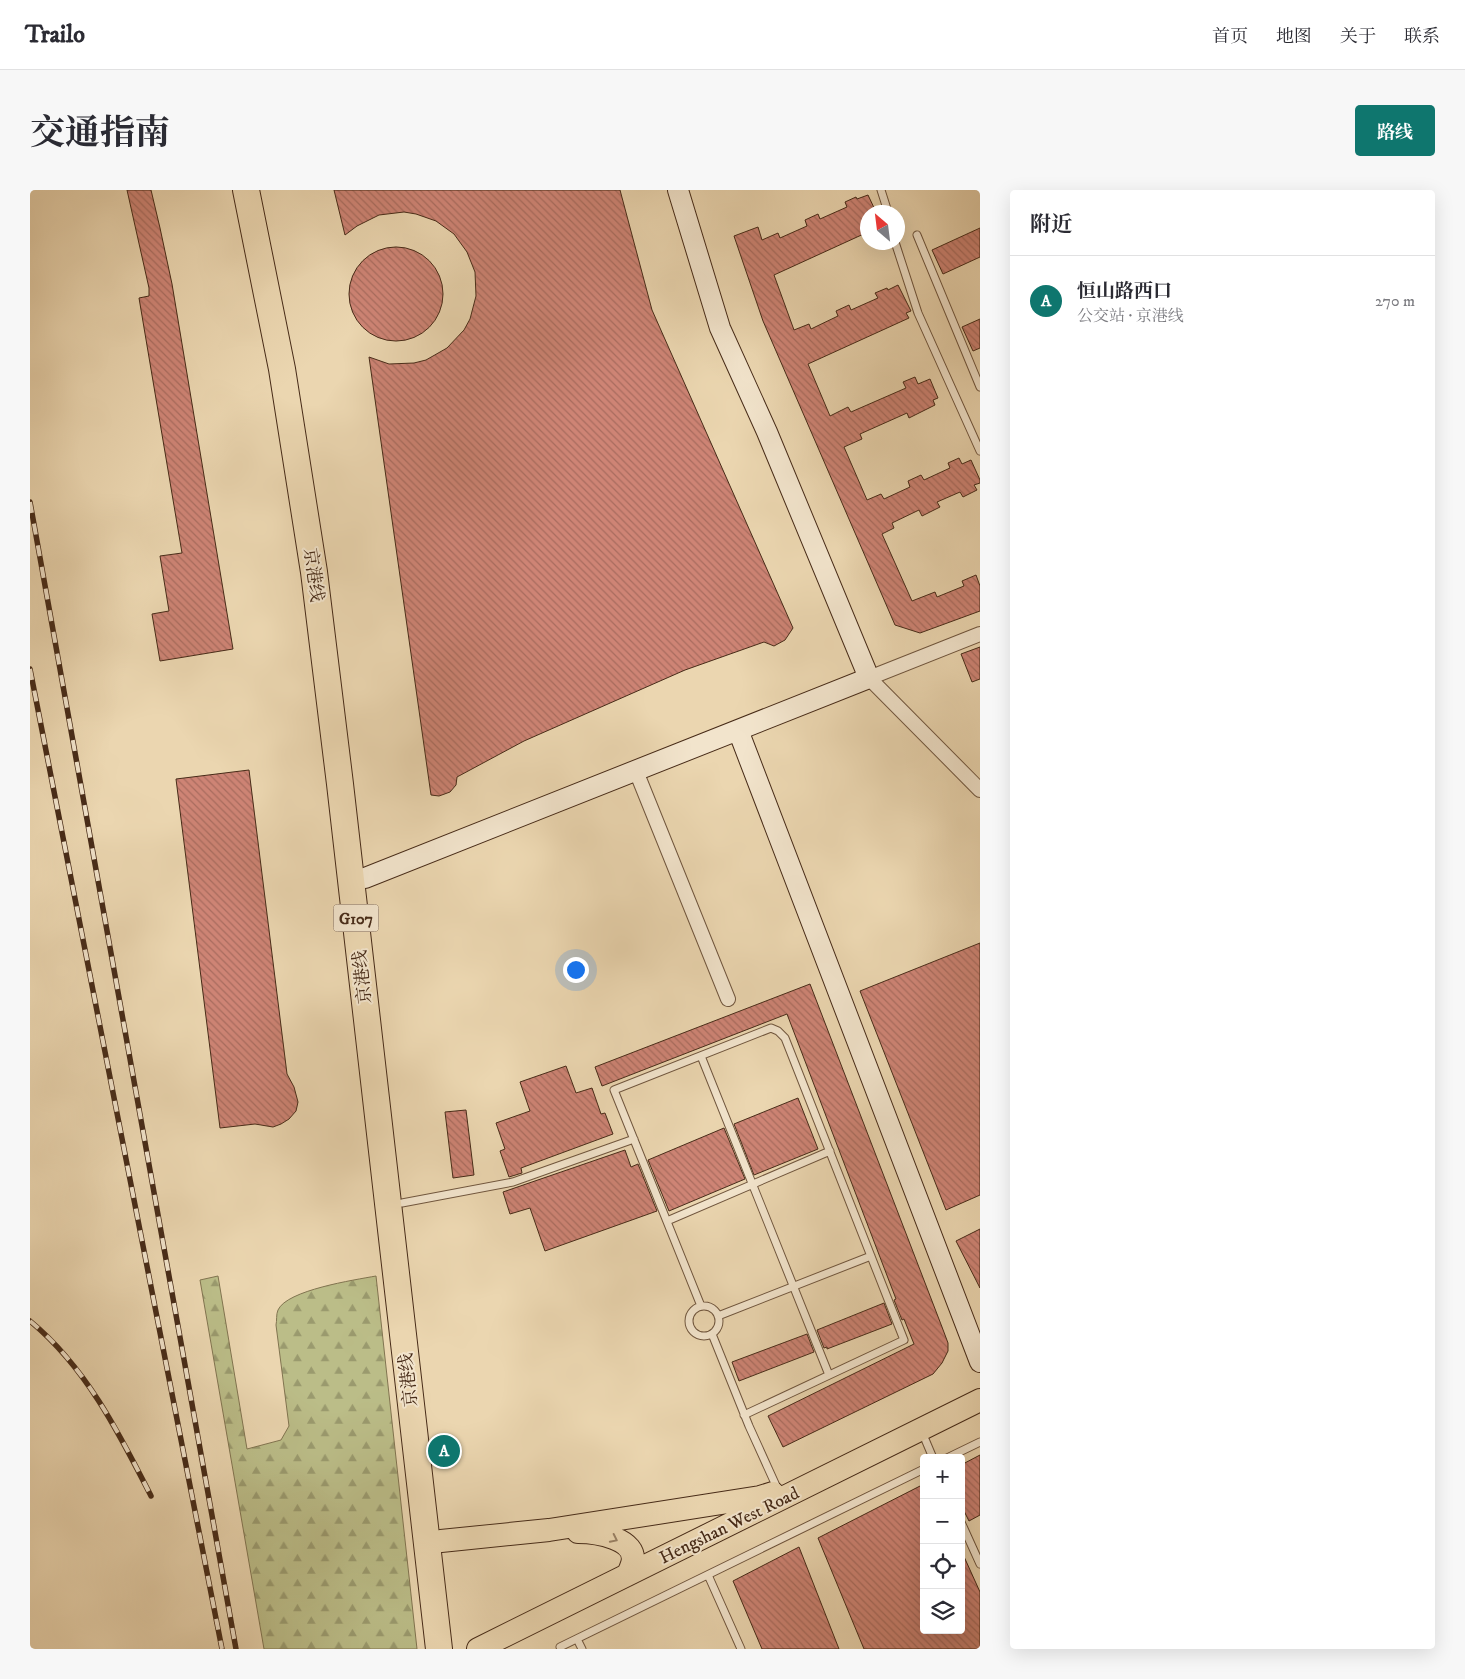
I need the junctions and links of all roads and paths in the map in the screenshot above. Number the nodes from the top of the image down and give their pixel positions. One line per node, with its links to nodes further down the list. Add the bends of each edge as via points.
1 (246, 190): 47 (highway, 京港线 / G107, via 282,369 314,572)
2 (260, 190): 15 (highway, 京港线 / G107, via 294,357 328,571)
3 (678, 190): 11 (street, via 720,328 767,432)
4 (882, 190): 5 (lane)
5 (886, 205)
6 (917, 235): 8 (lane)
7 (898, 250): 9 (lane, via 918,313)
8 (980, 386)
9 (980, 451)
10 (980, 634): 11 (street)
11 (869, 678): 12 (street); 14 (street)
12 (738, 730): 13 (street); 28 (street)
13 (636, 771): 15 (street); 16 (street)
14 (980, 790)
15 (365, 878): 21 (highway, 京港线 / G107)
16 (728, 999)
17 (700, 1056): 18 (lane, via 614,1090); 19 (lane, via 771,1028 778,1031 785,1038); 20 (lane)
18 (634, 1140): 21 (lane, via 513,1182); 22 (lane)
19 (830, 1151): 20 (lane); 23 (lane)
20 (752, 1185): 22 (lane); 24 (lane)
21 (402, 1203): 41 (highway, 京港线 / G107)
22 (667, 1221): 25 (lane)
23 (871, 1256): 24 (lane); 29 (lane, via 904,1340)
24 (793, 1287): 26 (lane); 29 (lane)
25 (701, 1306): 26 (lane, via 710,1306); 27 (lane, via 690,1313 689,1324 694,1333)
26 (718, 1316): 27 (lane, via 719,1324)
27 (712, 1334): 31 (lane)
28 (980, 1362)
29 (828, 1375): 31 (lane)
30 (980, 1400): 32 (main road, Hengshan West Road)
31 (744, 1415): 38 (lane)
32 (921, 1430): 34 (lane); 37 (main road, Hengshan West Road)
33 (980, 1442): 35 (lane)
34 (931, 1454)
35 (955, 1454)
36 (920, 1471): 44 (lane)
37 (816, 1481): 38 (main road); 43 (main road, Hengshan West Road)
38 (779, 1492): 39 (main road)
39 (549, 1530): 41 (main road); 43 (main road, one-way to 43, via 596,1533 614,1538 625,1545 633,1557)
40 (965, 1531): 42 (lane)
41 (440, 1541): 48 (highway, 京港线 / G107)
42 (980, 1564)
43 (627, 1575): 49 (main road, Hengshan West Road)
44 (708, 1575): 45 (lane); 51 (lane)
45 (577, 1639): 46 (lane); 50 (lane)
46 (560, 1648)
47 (439, 1649)
48 (453, 1649)
49 (478, 1649)
50 (582, 1649)
51 (741, 1649)

